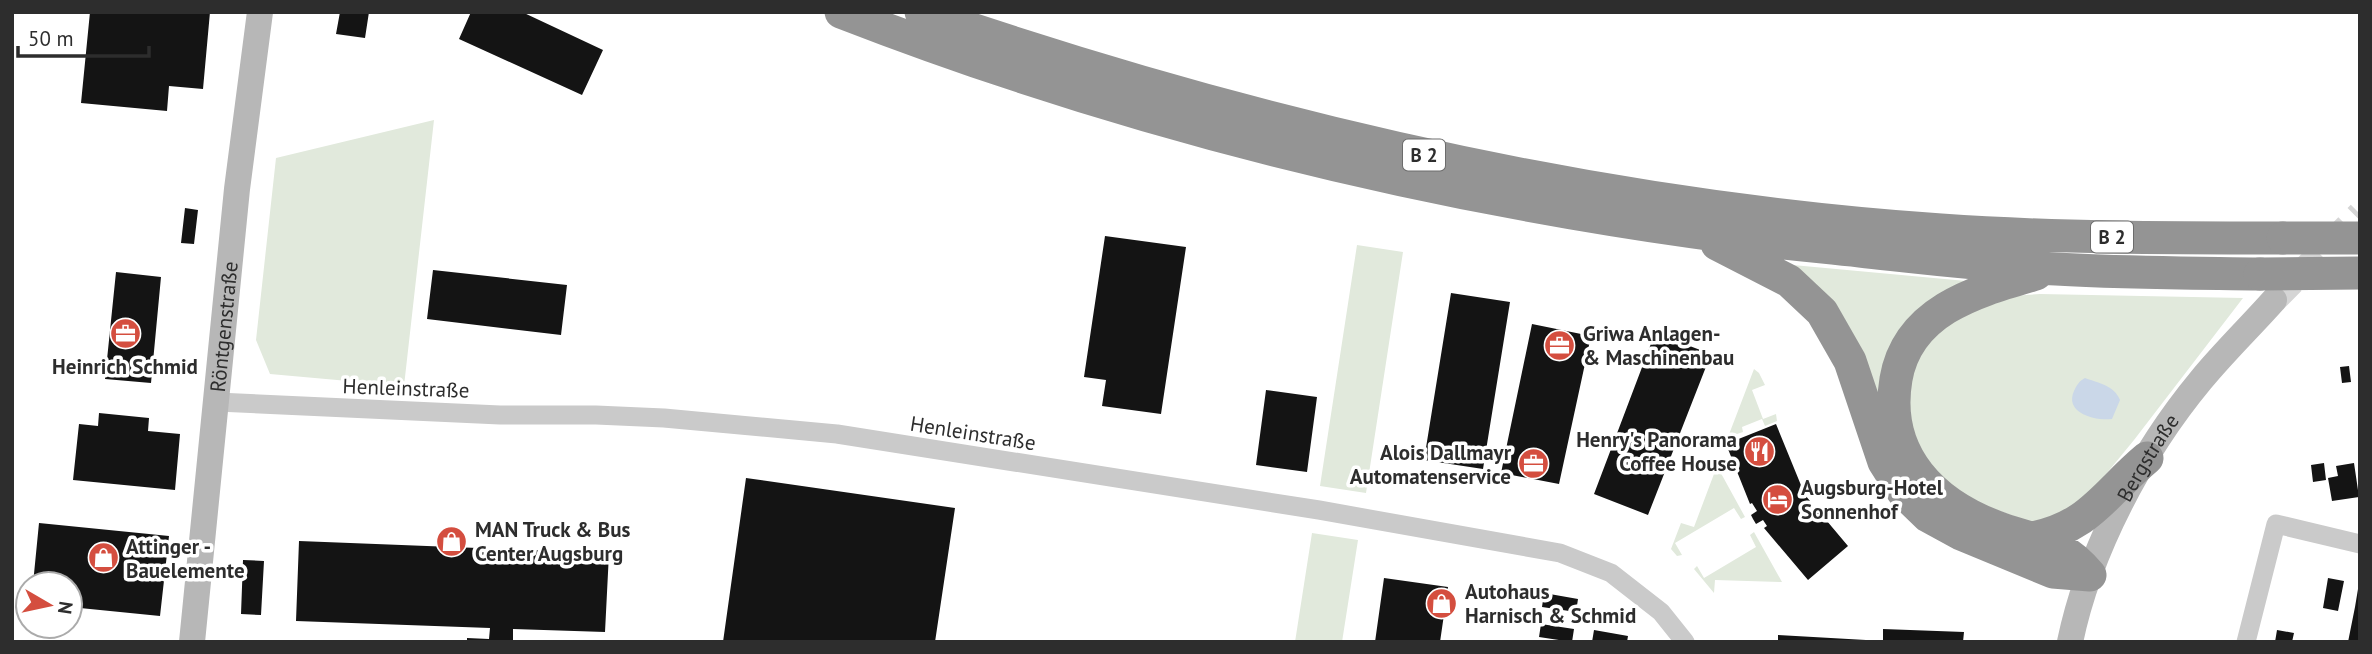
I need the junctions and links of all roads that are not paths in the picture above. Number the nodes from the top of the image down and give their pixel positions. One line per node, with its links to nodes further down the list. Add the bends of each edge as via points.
1 (260, 12): 9 (street, Röntgenstraße, via 236,189)
2 (841, 12): 4 (highway, B 2, via 1065,89 1293,153 1396,178)
3 (921, 12): 5 (highway, B 2, bridge, via 1159,89 1292,124 1401,150 1633,193 1941,230 2146,238)
4 (1693, 232): 6 (highway, B 2); 13 (highway, B 2, via 1789,281 1822,312 1850,362 1884,461 1903,492 1928,516 2053,572)
5 (2360, 238)
6 (2054, 269): 8 (highway, B 2); 11 (highway, B 2, via 1985,289 1937,314 1907,347 1893,399 1895,427 1904,450 1939,496 1973,518)
7 (2360, 273): 8 (highway, B 2, bridge)
8 (2267, 287): 10 (street, Bergstraße)
9 (217, 402): 14 (street, Röntgenstraße); 15 (street, Henleinstraße, via 664,418 837,434 1331,512 1560,553 1611,573 1661,612)
10 (2147, 458): 11 (highway, via 2087,516 2064,530); 13 (street, Bergstraße)
11 (2032, 538): 13 (highway, B 2, via 2063,549)
12 (2360, 544): 17 (street, via 2276,524)
13 (2090, 575): 16 (street, Bergstraße)
14 (192, 642)
15 (1685, 642)
16 (2070, 642)
17 (2246, 642)

